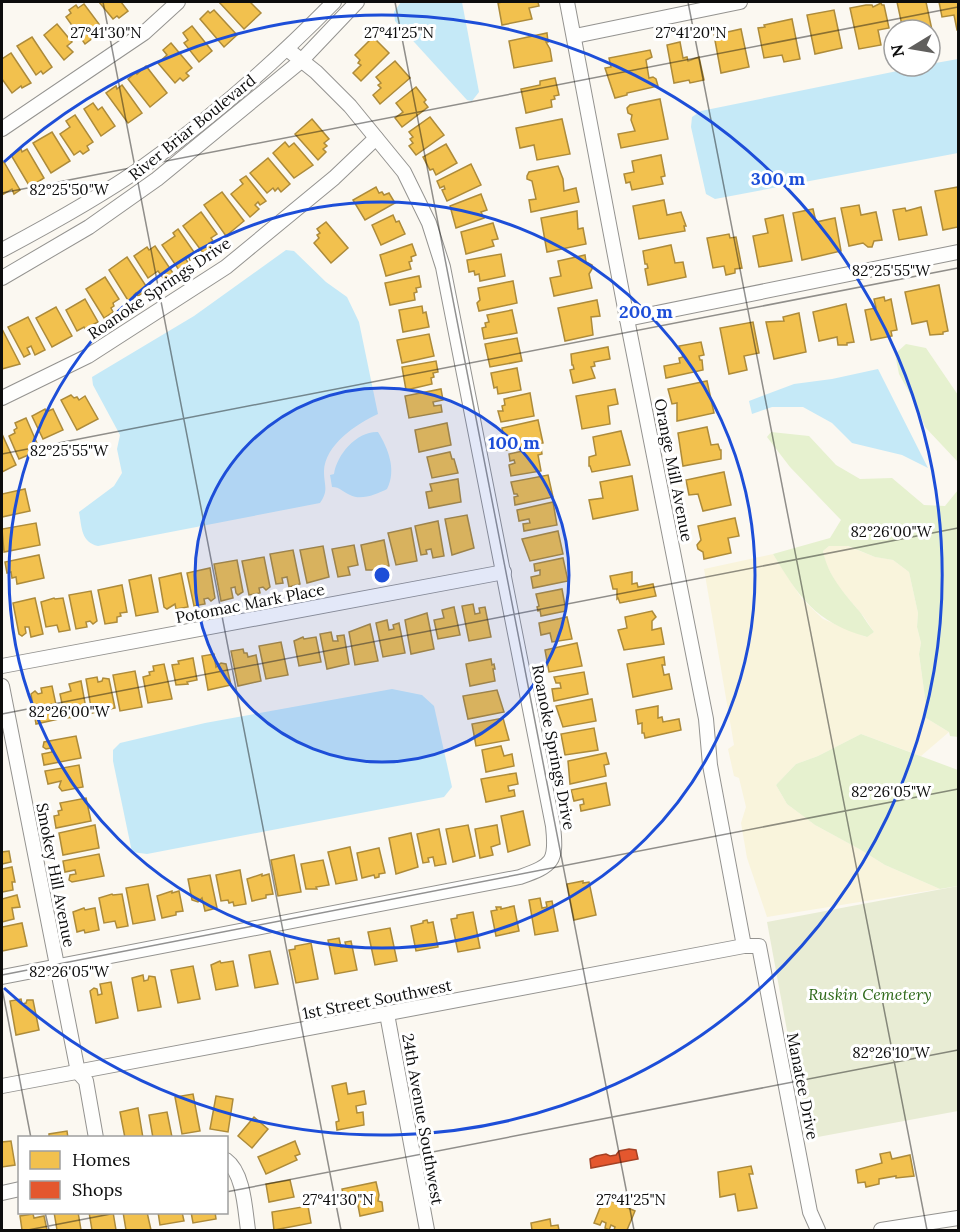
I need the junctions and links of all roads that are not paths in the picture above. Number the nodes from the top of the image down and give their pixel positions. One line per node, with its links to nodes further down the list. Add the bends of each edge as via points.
1 (178, 2): 9 (street, via 144,33)
2 (334, 2): 7 (street, River Briar Boulevard)
3 (357, 2): 8 (street, River Briar Boulevard)
4 (567, 2): 6 (street, Orange Mill Avenue)
5 (740, 2): 6 (street)
6 (575, 36): 14 (street, Orange Mill Avenue)
7 (287, 49): 8 (street, Roanoke Springs Drive); 11 (street, River Briar Boulevard, via 232,98 143,167)
8 (301, 61): 10 (street, Roanoke Springs Drive, via 350,106); 13 (street, River Briar Boulevard, via 157,179)
9 (2, 129)
10 (376, 138): 15 (street, Roanoke Springs Drive, via 226,267 88,356); 16 (street, Roanoke Springs Drive, via 404,172 429,223 442,267)
11 (2, 250)
12 (958, 252): 14 (street)
13 (2, 278)
14 (627, 319): 19 (street, Orange Mill Avenue, via 706,719 710,765)
15 (2, 398)
16 (504, 572): 17 (street, Potomac Mark Place); 21 (street, Roanoke Springs Drive, via 554,826 551,861 519,877)
17 (2, 666)
18 (2, 686): 21 (street, Smokey Hill Avenue)
19 (744, 946): 20 (street, 1st Street Southwest); 23 (street, 1st Street Southwest)
20 (759, 946): 33 (street, Manatee Drive, via 810,1212)
21 (57, 966): 22 (street, Roanoke Springs Drive); 24 (street, Smokey Hill Avenue)
22 (2, 977)
23 (387, 1014): 24 (street, 1st Street Southwest); 32 (street, 24th Avenue Southwest)
24 (78, 1072): 25 (street, 1st Street Southwest); 26 (street, Smokey Hill Avenue, via 86,1081)
25 (2, 1086)
26 (96, 1136)
27 (228, 1161): 31 (street, via 239,1176)
28 (18, 1189): 29 (street)
29 (2, 1193)
30 (958, 1218): 34 (street)
31 (248, 1230)
32 (427, 1230)
33 (818, 1230)
34 (881, 1230)

